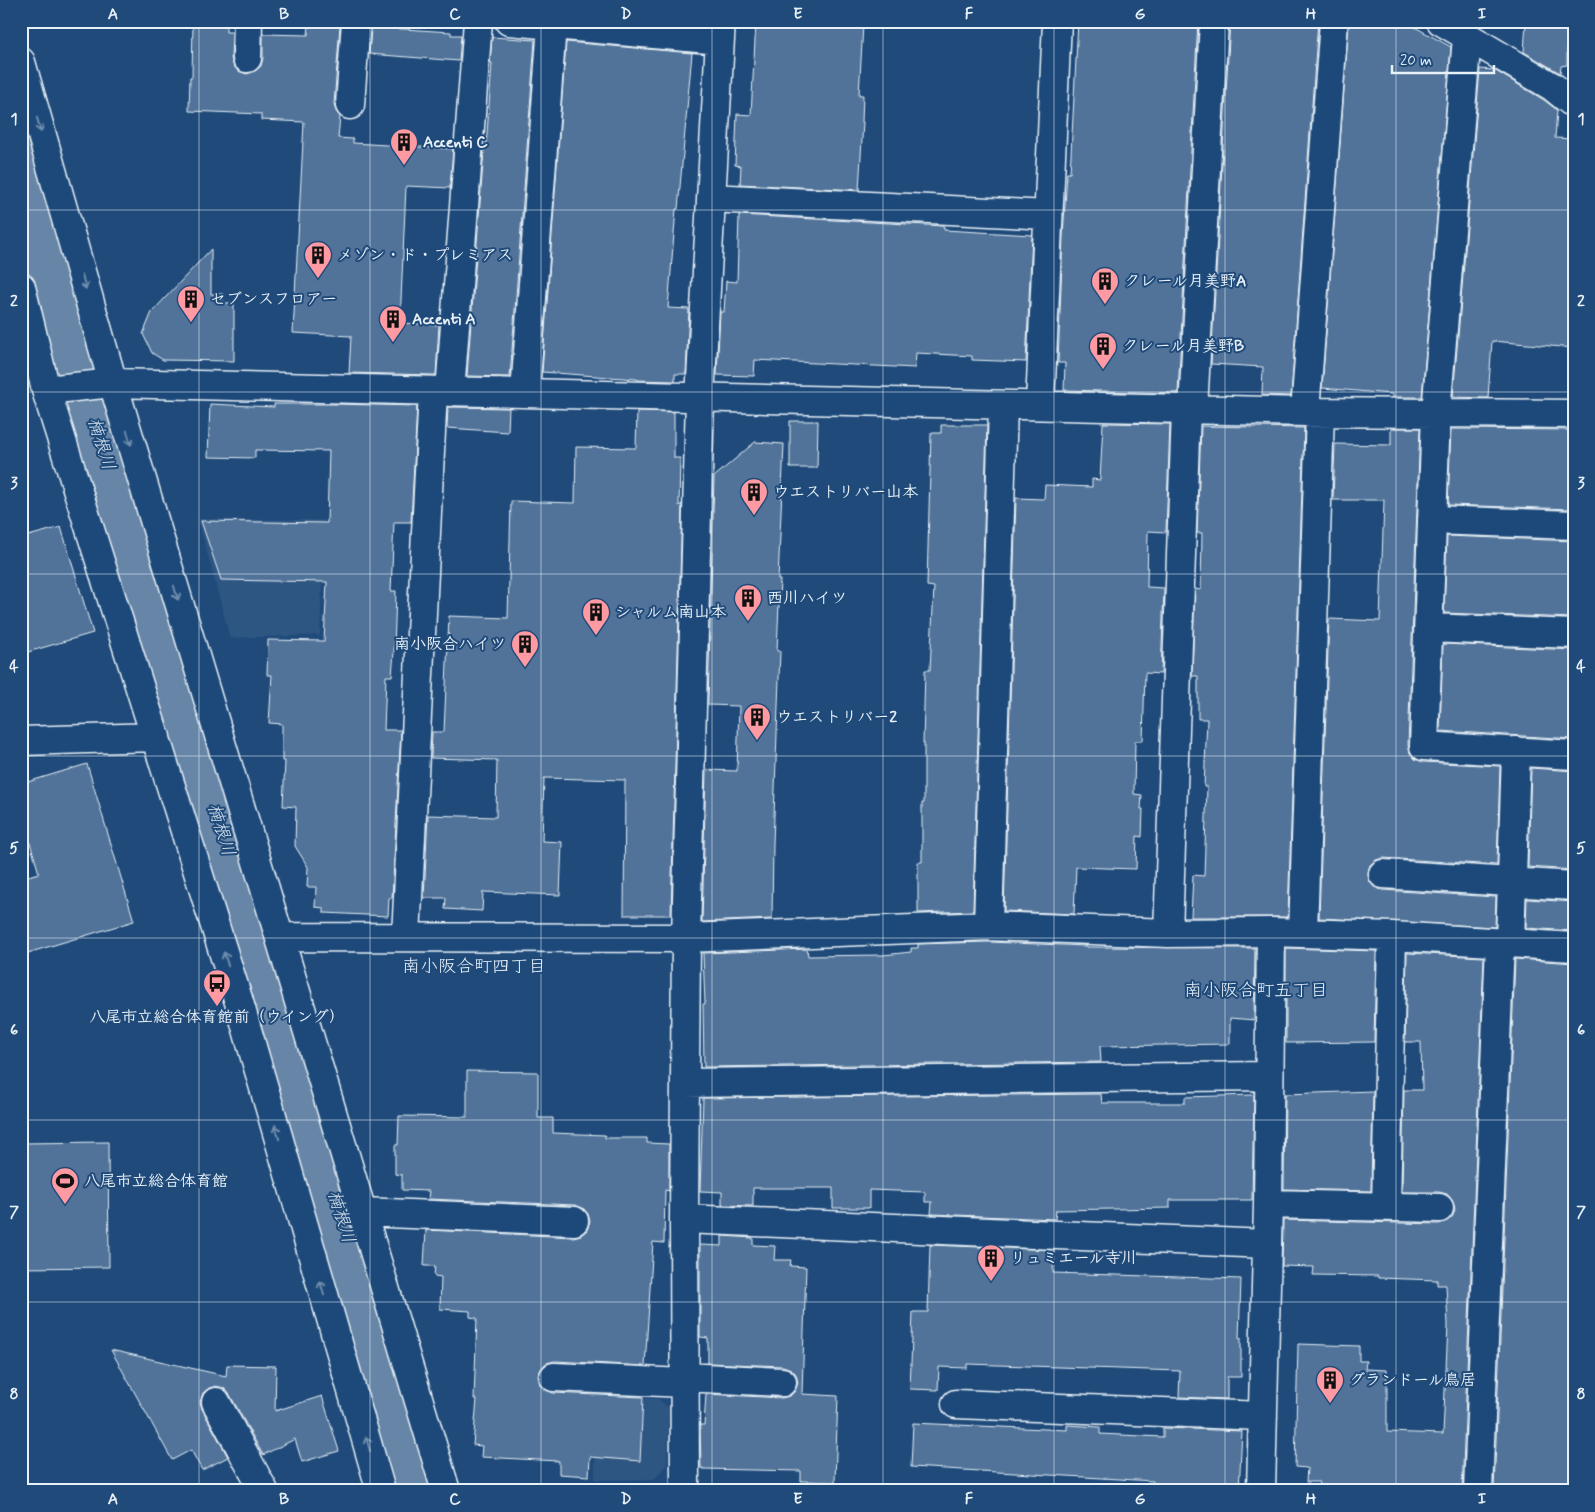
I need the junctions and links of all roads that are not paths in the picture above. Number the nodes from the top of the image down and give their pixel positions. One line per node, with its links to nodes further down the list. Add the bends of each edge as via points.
1 (248, 21): 12 (street)
2 (356, 21): 15 (street)
3 (478, 21): 21 (street)
4 (509, 21): 9 (street)
5 (1057, 21): 17 (street)
6 (1214, 21): 26 (street)
7 (1334, 21): 27 (street)
8 (1441, 21): 11 (street)
9 (552, 25): 10 (street); 22 (street)
10 (720, 30): 16 (street)
11 (1467, 37): 14 (street, via 1553,87); 28 (street)
12 (247, 58)
13 (21, 62): 19 (street, one-way to 19)
14 (1574, 104)
15 (350, 105)
16 (712, 198): 17 (street); 23 (street)
17 (1048, 215): 25 (street)
18 (21, 287): 20 (street)
19 (108, 384): 20 (street); 21 (street); 46 (street, one-way to 46)
20 (56, 389): 34 (street)
21 (442, 392): 22 (street); 47 (street)
22 (525, 394): 23 (street)
23 (700, 398): 24 (street); 48 (street)
24 (1003, 405): 25 (street); 41 (street)
25 (1040, 405): 26 (street)
26 (1189, 409): 27 (street); 43 (street)
27 (1312, 412): 28 (street); 44 (street)
28 (1436, 413): 29 (street); 30 (street)
29 (1574, 414)
30 (1432, 520): 31 (street); 32 (street)
31 (1574, 525)
32 (1429, 628): 33 (street); 36 (street, via 1424,746)
33 (1574, 634)
34 (156, 736): 35 (street); 67 (street, one-way to 34, via 242,1011)
35 (21, 741)
36 (1516, 751): 37 (street); 39 (street)
37 (1574, 755)
38 (1384, 874): 39 (street)
39 (1511, 883): 40 (street); 49 (street)
40 (1574, 886)
41 (988, 926): 43 (street); 48 (street)
42 (1271, 932): 43 (street); 44 (street); 51 (street)
43 (1168, 933)
44 (1303, 933): 45 (street)
45 (1392, 936): 49 (street); 54 (street)
46 (280, 937): 47 (street); 56 (street)
47 (406, 937): 48 (street)
48 (686, 938): 52 (street)
49 (1505, 943): 50 (street); 71 (street)
50 (1574, 947)
51 (1269, 1076): 52 (street); 53 (street)
52 (685, 1083): 57 (street)
53 (1268, 1204): 54 (street); 59 (street)
54 (1386, 1206): 55 (street)
55 (1439, 1208)
56 (363, 1212): 58 (street); 68 (street)
57 (684, 1219): 59 (street); 61 (street)
58 (574, 1221)
59 (1267, 1244): 65 (street)
60 (554, 1377): 61 (street)
61 (684, 1380): 62 (street); 69 (street)
62 (782, 1382)
63 (216, 1402): 66 (street)
64 (956, 1404): 65 (street)
65 (1263, 1416): 70 (street)
66 (264, 1491)
67 (381, 1491)
68 (446, 1491)
69 (685, 1491)
70 (1261, 1491)
71 (1478, 1491)

